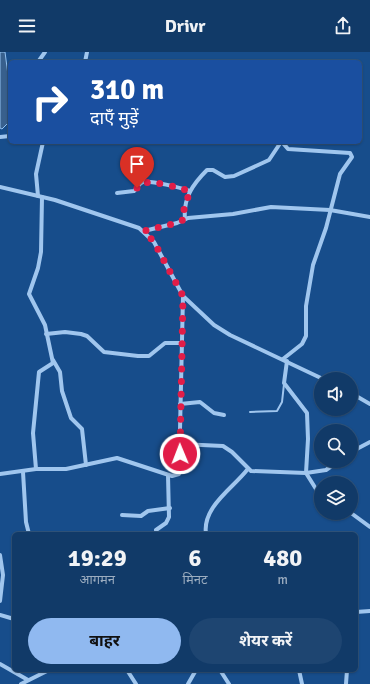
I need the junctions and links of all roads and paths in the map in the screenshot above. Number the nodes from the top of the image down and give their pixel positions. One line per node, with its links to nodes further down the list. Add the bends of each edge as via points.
1 (43, 144): 7 (street, via 36,174)
2 (280, 144): 5 (street, via 269,160 234,176 225,177 213,170 207,170)
3 (283, 144): 8 (street, via 291,150 352,154 352,159 340,174)
4 (0, 187): 7 (street)
5 (190, 191): 6 (street, via 176,186 146,182 140,184 134,192); 10 (street, via 184,209)
6 (117, 193)
7 (40, 197): 11 (street); 13 (street, via 40,252 38,268 29,294 45,325)
8 (330, 210): 9 (street); 10 (street, via 271,207); 16 (street, via 313,265 306,306 306,336 302,344)
9 (370, 217)
10 (185, 219): 11 (street)
11 (144, 231): 12 (street, via 154,242)
12 (183, 296): 14 (street); 16 (street, via 214,325)
13 (46, 334): 14 (street, via 77,333 87,336 104,352 147,357 165,343); 15 (street)
14 (182, 343): 20 (street)
15 (52, 360): 27 (street, via 60,372 62,391 71,418 82,429); 29 (street, via 51,364 39,372 33,433)
16 (285, 360): 17 (street); 18 (street)
17 (314, 374)
18 (284, 383): 22 (lane, via 279,409 274,412); 32 (street, via 307,413)
19 (358, 398): 21 (street)
20 (180, 404): 23 (street, via 200,402 214,413); 25 (street)
21 (370, 404)
22 (250, 412)
23 (224, 415)
24 (370, 442): 26 (street)
25 (180, 444): 30 (street, via 223,446); 34 (street, via 179,474)
26 (358, 448)
27 (86, 465): 29 (street, via 66,469); 34 (street, via 117,458)
28 (329, 468): 32 (street)
29 (36, 469): 31 (street)
30 (248, 470): 32 (street); 42 (street, via 216,503 206,523)
31 (23, 472): 33 (street); 41 (street)
32 (306, 473): 35 (street)
33 (0, 474)
34 (168, 475): 36 (street)
35 (314, 486)
36 (170, 508): 37 (street, via 148,511 141,516); 40 (street, via 168,520)
37 (122, 515)
38 (358, 518): 39 (street)
39 (370, 527)
40 (156, 530)
41 (28, 532)
42 (206, 532)
43 (0, 555): 44 (street, via 3,575)
44 (0, 601)
45 (370, 611): 46 (street)
46 (358, 612)
47 (0, 615): 48 (street)
48 (12, 618)
49 (0, 664): 50 (street)
50 (12, 671)
51 (14, 672): 58 (street)
52 (45, 672): 58 (street)
53 (128, 672): 60 (street)
54 (195, 672): 61 (street)
55 (221, 672): 62 (street)
56 (299, 672): 63 (street)
57 (347, 672): 64 (street)
58 (28, 680): 59 (street)
59 (21, 684)
60 (136, 684)
61 (188, 684)
62 (229, 684)
63 (302, 684)
64 (346, 684)

